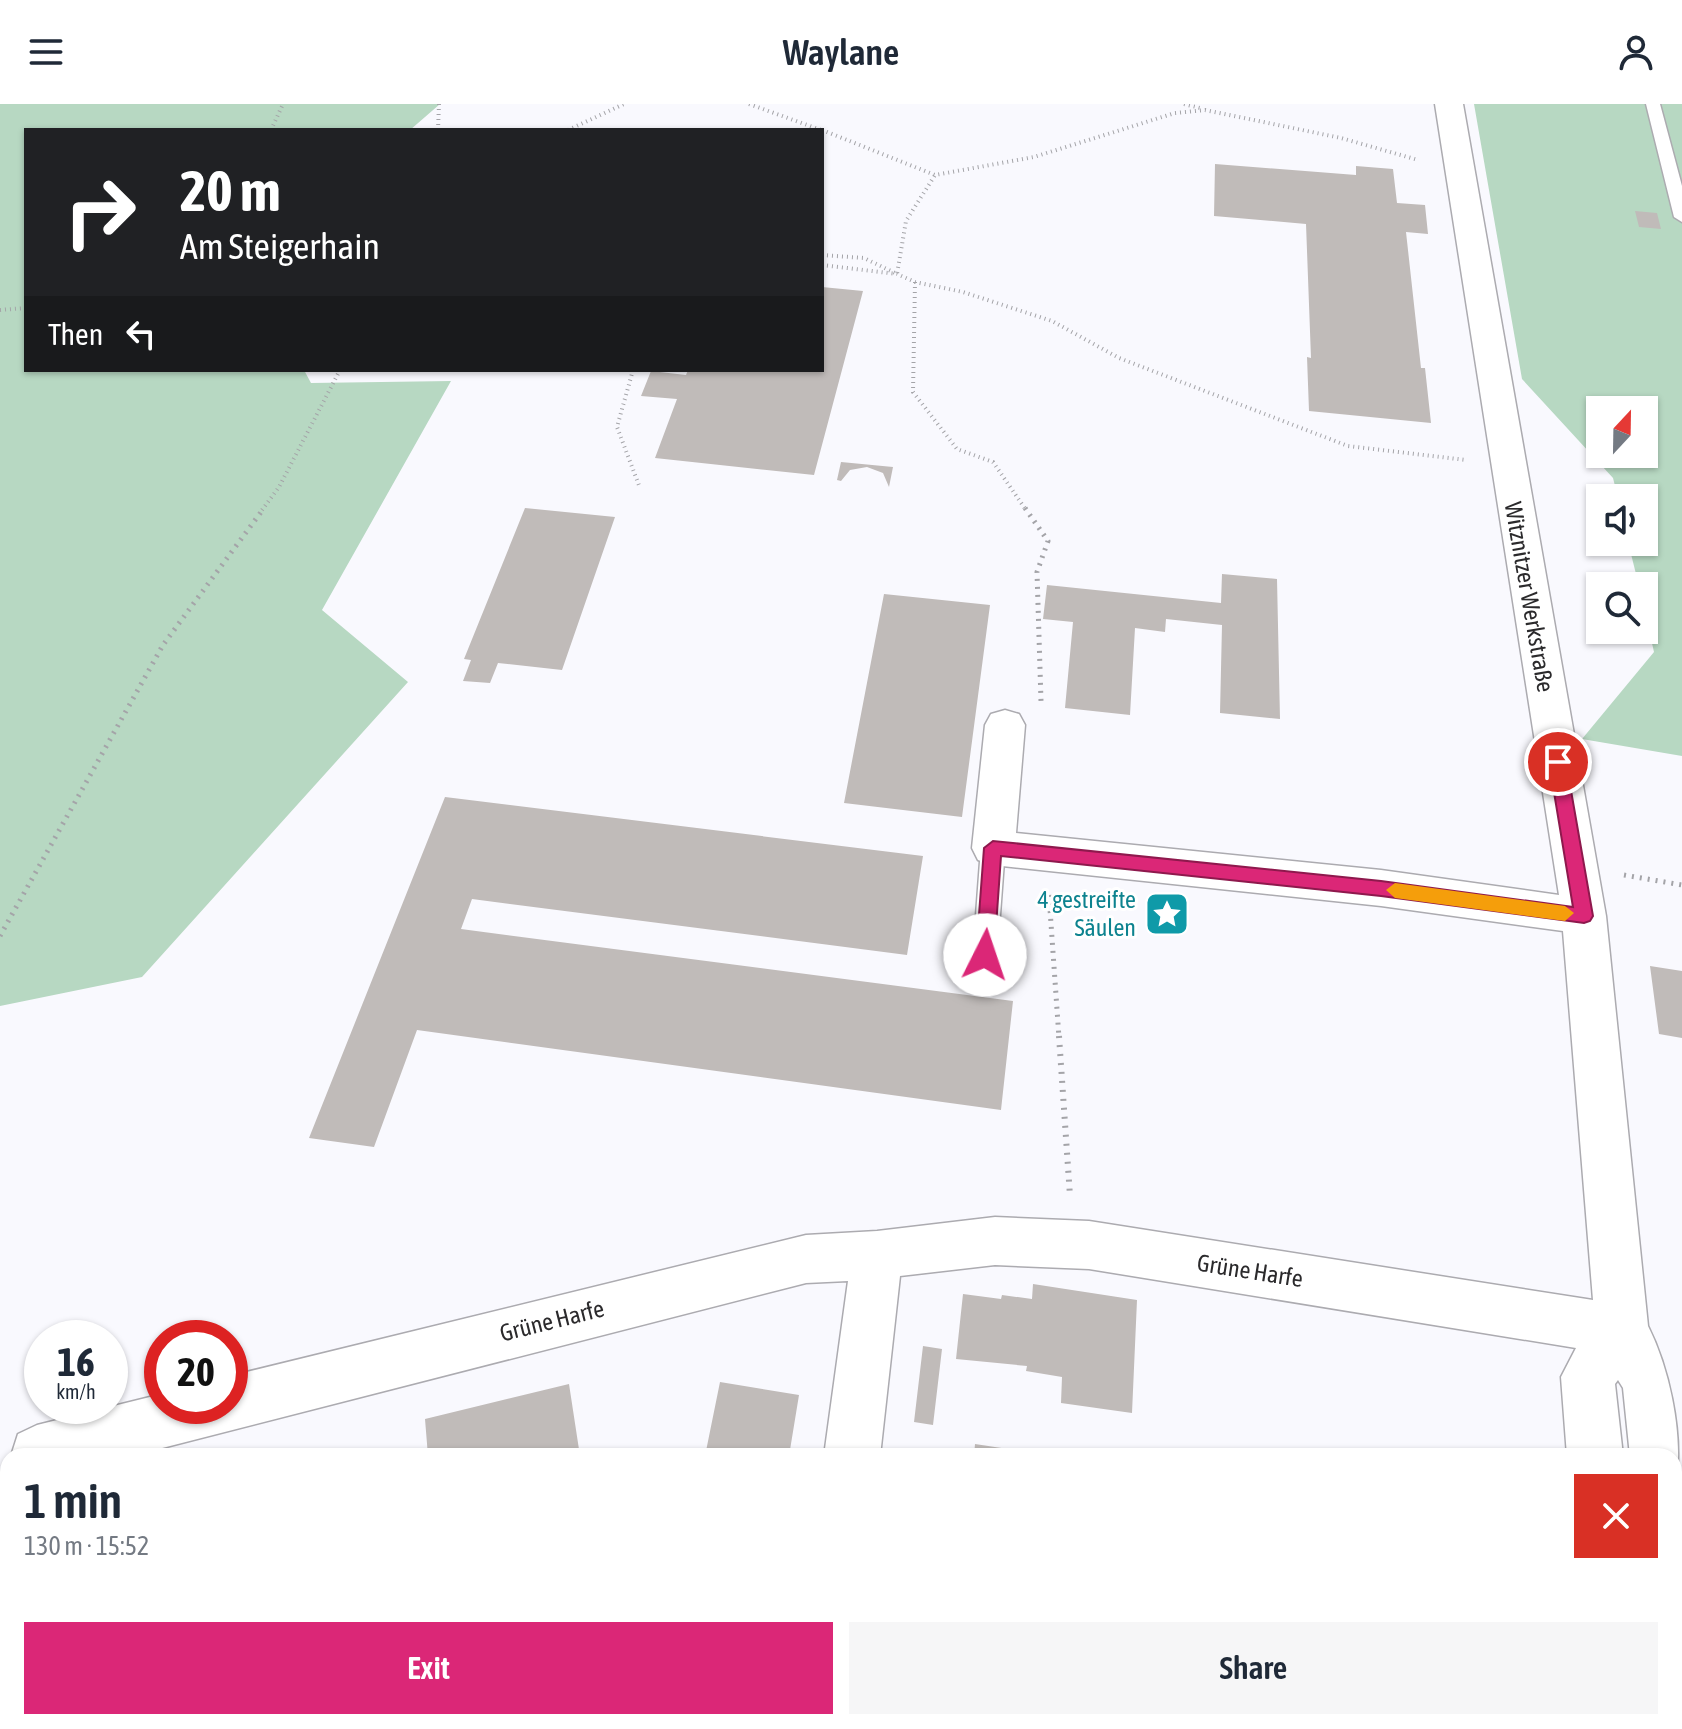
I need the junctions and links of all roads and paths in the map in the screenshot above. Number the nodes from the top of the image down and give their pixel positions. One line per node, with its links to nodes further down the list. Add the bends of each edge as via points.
1 (283, 104): 10 (path)
2 (439, 104): 11 (path)
3 (624, 104): 8 (path)
4 (749, 104): 13 (path)
5 (1184, 104): 9 (path)
6 (1449, 104): 15 (street, Witznitzer Werkstraße)
7 (1653, 104): 17 (lane)
8 (617, 105): 12 (path)
9 (1205, 110): 15 (path); 16 (path, via 1175,113 1034,157)
10 (272, 128)
11 (438, 128)
12 (572, 128)
13 (816, 128)
14 (824, 131): 16 (path)
15 (1459, 168): 26 (street, Witznitzer Werkstraße)
16 (935, 175): 20 (path, via 906,221)
17 (1682, 217)
18 (824, 255): 20 (path, via 864,258)
19 (824, 265): 20 (path)
20 (897, 274): 21 (path)
21 (915, 282): 26 (path, via 1052,321 1119,358 1348,446); 28 (path, via 913,392 957,449 993,462 1048,541 1037,572)
22 (24, 308): 23 (path)
23 (0, 310)
24 (339, 372): 32 (path, via 279,487 163,645)
25 (632, 372): 27 (path, via 617,427)
26 (1507, 466): 31 (street, Witznitzer Werkstraße)
27 (640, 488)
28 (1023, 719): 29 (street)
29 (993, 848): 30 (street); 33 (lane)
30 (1046, 853): 31 (street, via 1381,888); 34 (path)
31 (1584, 916): 36 (street, Witznitzer Werkstraße)
32 (0, 936)
33 (983, 982)
34 (1070, 1209)
35 (877, 1255): 36 (street, Grüne Harfe, via 995,1241 1089,1245); 37 (street, Grüne Harfe, via 792,1262); 40 (street)
36 (1622, 1330): 41 (street, via 1588,1377); 42 (street, Witznitzer Werkstraße, via 1649,1385)
37 (248, 1398)
38 (149, 1424): 39 (street)
39 (56, 1448)
40 (853, 1448)
41 (1594, 1448)
42 (1657, 1448)

